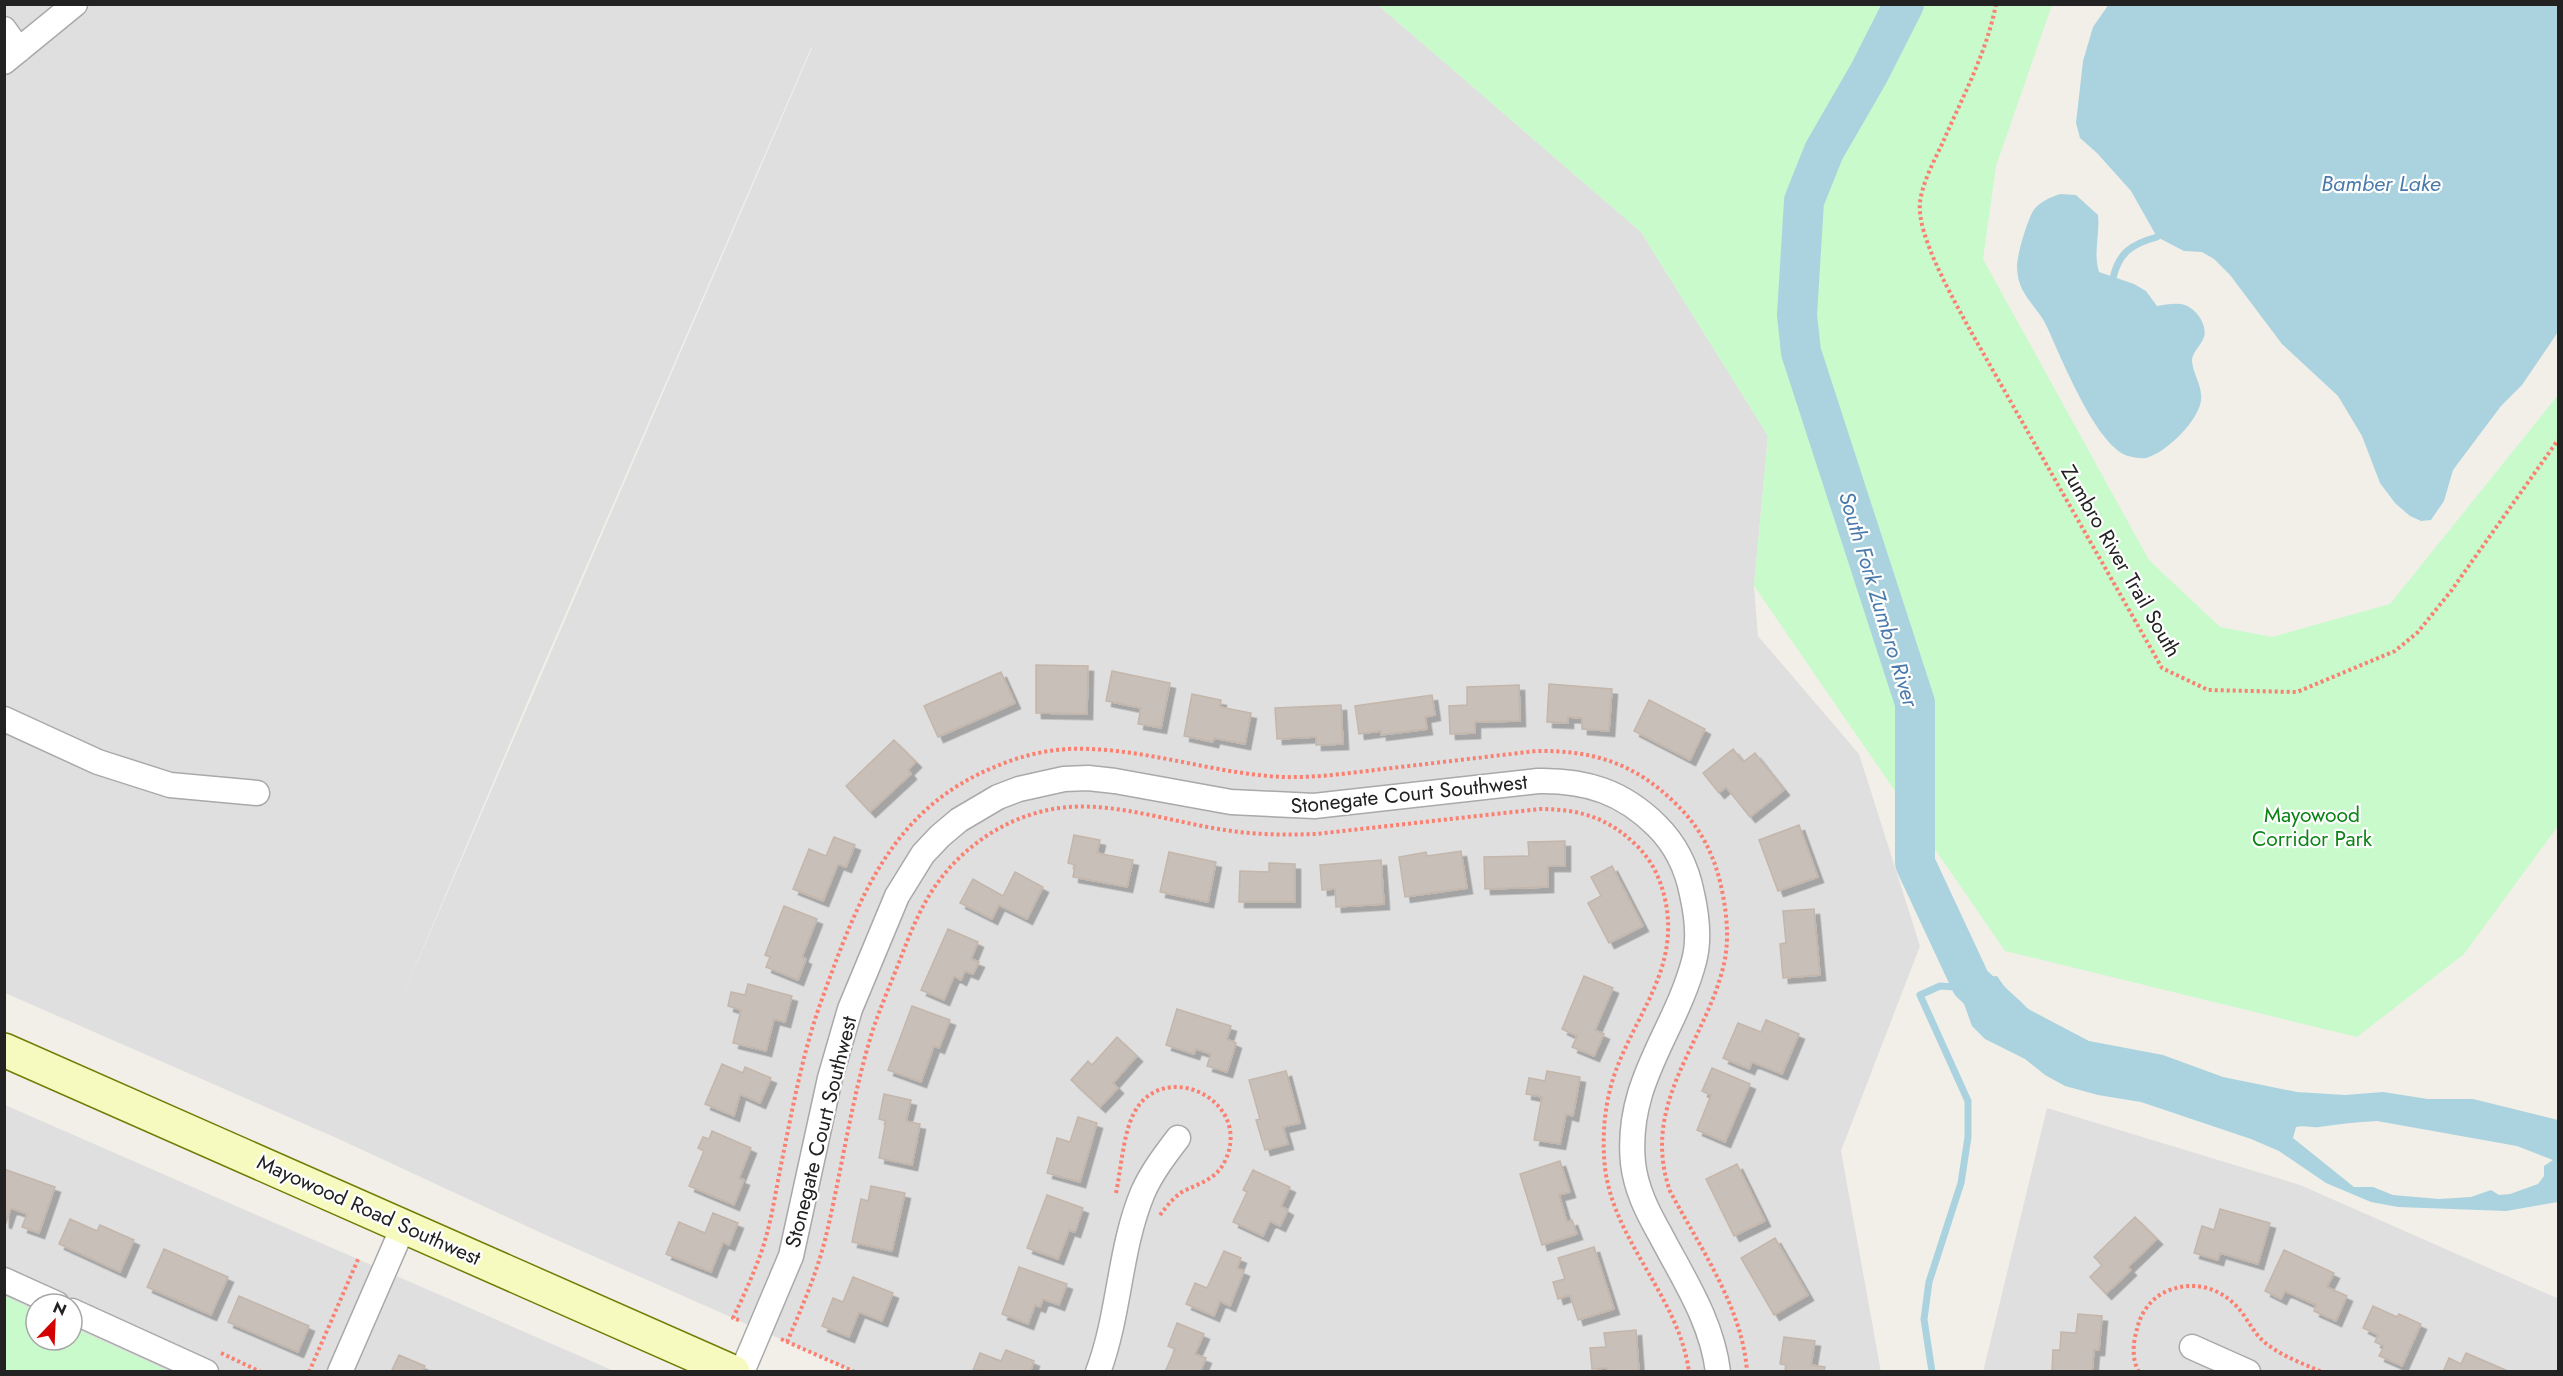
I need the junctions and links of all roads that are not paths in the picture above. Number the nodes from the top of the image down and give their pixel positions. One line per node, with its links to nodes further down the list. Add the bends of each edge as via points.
1 (75, 4): 3 (street)
2 (4, 29): 3 (street)
3 (12, 56)
4 (4, 719): 5 (street, via 98,762 170,785)
5 (257, 793)
6 (4, 1050): 8 (street, Mayowood Road Southwest)
7 (1178, 1138): 17 (street, via 1157,1166 1133,1220)
8 (404, 1225): 14 (street); 15 (street, Mayowood Road Southwest)
9 (4, 1280): 10 (street)
10 (30, 1292)
11 (84, 1316): 13 (street)
12 (2192, 1347): 19 (street)
13 (206, 1371)
14 (340, 1371)
15 (733, 1371)
16 (742, 1371): 18 (street, Stonegate Court Southwest, via 791,1256 844,1027 885,922 909,874 940,836 978,807 1019,789 1088,778 1231,802 1286,807 1563,780 1607,791 1648,818 1675,848 1685,867 1696,910 1697,943 1688,980 1640,1090 1632,1126 1633,1165 1643,1203 1709,1331)
17 (1098, 1371)
18 (1718, 1371)
19 (2248, 1371)

